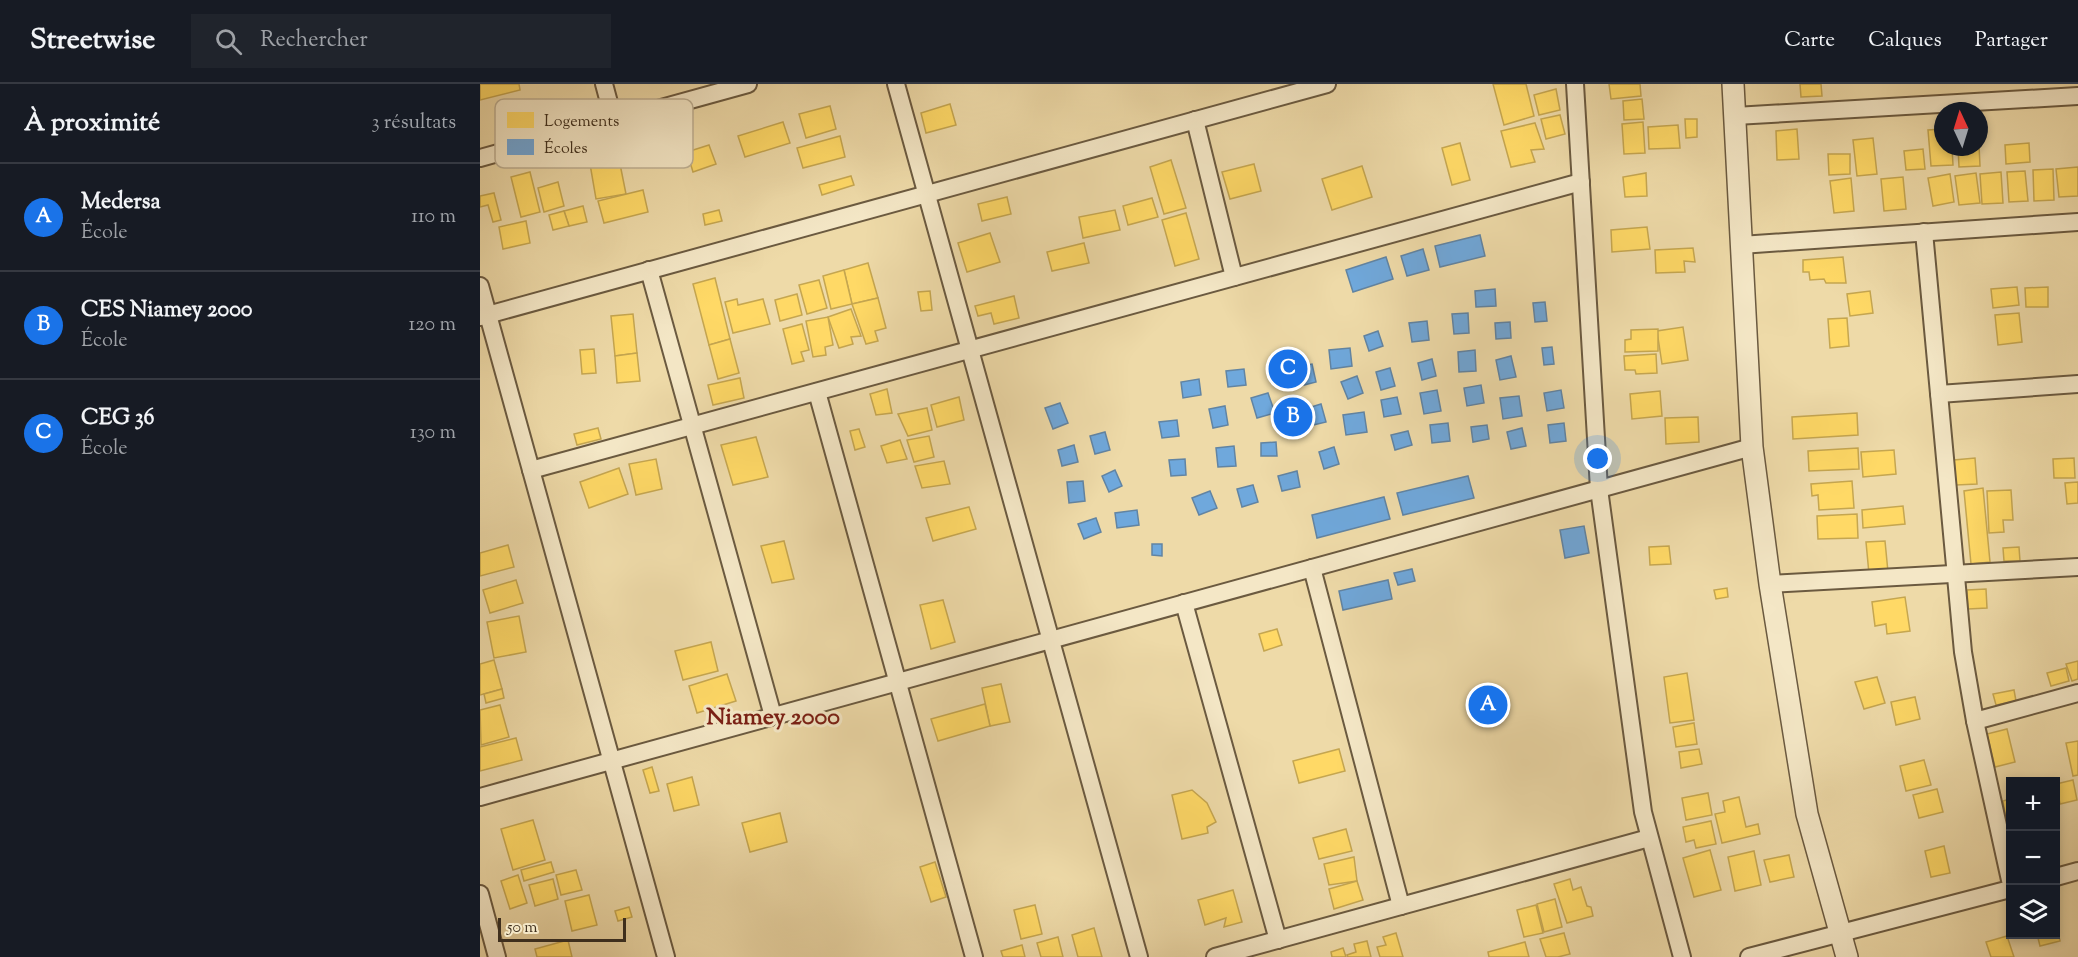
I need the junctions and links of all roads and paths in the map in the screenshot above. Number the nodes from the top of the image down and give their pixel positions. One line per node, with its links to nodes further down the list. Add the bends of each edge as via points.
1 (604, 84): 8 (street)
2 (748, 84): 9 (street)
3 (897, 84): 15 (street)
4 (1575, 84): 14 (street)
5 (1733, 84): 10 (street)
6 (1320, 85): 11 (street)
7 (2078, 96): 10 (street)
8 (608, 99)
9 (693, 99)
10 (1734, 116): 18 (street)
11 (1195, 120): 15 (street); 20 (street)
12 (495, 154): 13 (street)
13 (480, 158)
14 (1581, 182): 20 (street); 30 (street)
15 (927, 194): 19 (street); 23 (street)
16 (2078, 222): 17 (street)
17 (1923, 232): 18 (street); 26 (street)
18 (1741, 245): 28 (street)
19 (649, 270): 22 (street); 27 (street)
20 (1234, 277): 23 (street)
21 (480, 286): 22 (street)
22 (484, 316): 29 (street)
23 (970, 350): 25 (street); 36 (street)
24 (2078, 384): 26 (street)
25 (817, 392): 27 (street); 37 (street)
26 (1939, 394): 33 (street)
27 (692, 426): 29 (street); 39 (street)
28 (1752, 447): 30 (street); 34 (street)
29 (531, 470): 41 (street)
30 (1599, 489): 32 (street); 43 (street)
31 (2078, 567): 33 (street)
32 (1312, 568): 35 (street); 49 (street)
33 (1956, 574): 34 (street); 40 (street, via 1963,652)
34 (1770, 584): 50 (street, via 1808,814)
35 (1184, 603): 36 (street); 51 (street)
36 (1051, 640): 37 (street); 55 (street)
37 (897, 682): 39 (street); 54 (street)
38 (2078, 693): 40 (street)
39 (773, 716): 41 (street)
40 (1975, 721): 44 (street)
41 (612, 760): 42 (street); 53 (street)
42 (480, 797)
43 (1649, 838): 49 (street); 57 (street)
44 (2006, 862)
45 (2078, 870): 46 (street)
46 (2060, 875)
47 (2006, 890): 50 (street)
48 (480, 894): 52 (street)
49 (1401, 906): 51 (street)
50 (1841, 932): 58 (street); 59 (street)
51 (1278, 940): 56 (street)
52 (497, 957)
53 (666, 957)
54 (974, 957)
55 (1139, 957)
56 (1215, 957)
57 (1682, 957)
58 (1749, 957)
59 (1847, 957)

